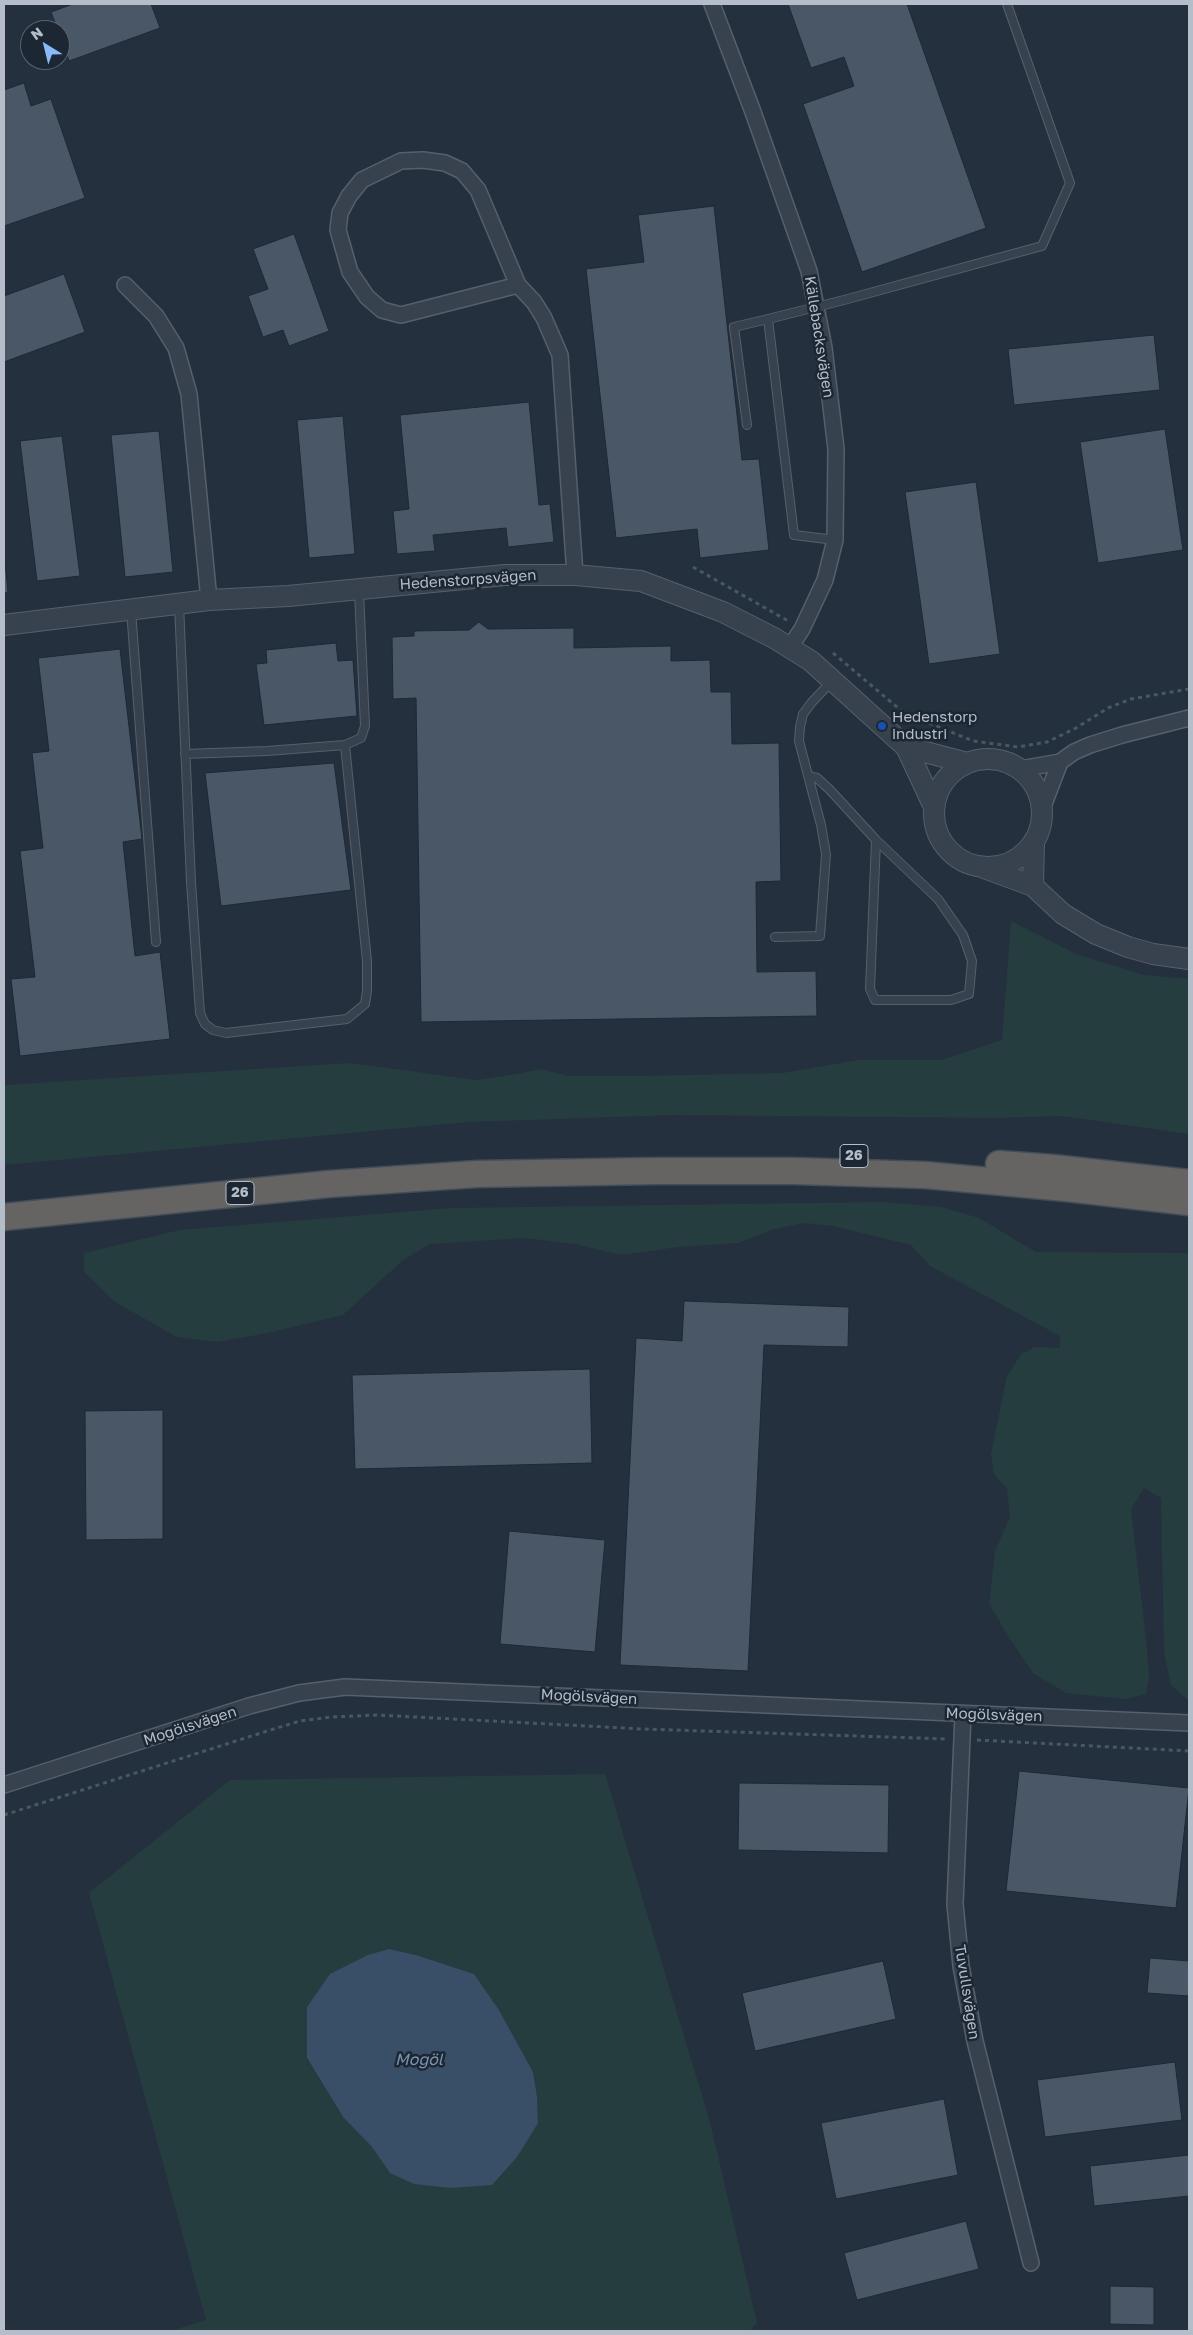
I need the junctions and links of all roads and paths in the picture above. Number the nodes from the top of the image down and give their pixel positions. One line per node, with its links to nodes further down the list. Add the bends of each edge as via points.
1 (712, 4): 5 (street, Källebacksvägen, via 754,112 809,271)
2 (1007, 4): 5 (lane, via 1070,183 1042,246)
3 (125, 285): 12 (street, via 156,316 176,348 190,394)
4 (518, 285): 4 (street, via 478,190 462,171 445,163 400,161 362,180 340,213 338,230 350,272 367,298 382,310 401,315 420,312); 10 (street, via 544,318 560,355)
5 (817, 306): 6 (lane); 8 (street, Källebacksvägen, via 836,448)
6 (768, 319): 7 (lane, via 734,327); 8 (lane, via 794,535)
7 (747, 425)
8 (835, 540): 16 (street, Källebacksvägen, via 825,580)
9 (692, 566): 16 (path)
10 (576, 574): 11 (street, Hedenstorpsvägen, via 505,575); 17 (street, Hedenstorpsvägen, via 640,581 723,612)
11 (359, 589): 12 (street, Hedenstorpsvägen); 22 (lane, via 366,726 361,738)
12 (209, 600): 13 (street, Hedenstorpsvägen)
13 (179, 604): 14 (street, Hedenstorpsvägen); 24 (lane)
14 (132, 610): 15 (street, Hedenstorpsvägen); 36 (lane)
15 (4, 626)
16 (802, 629): 17 (street, Källebacksvägen)
17 (790, 647): 19 (street, Hedenstorpsvägen)
18 (829, 650): 20 (path, via 904,713 973,741 1018,747 1047,742 1131,699)
19 (833, 680): 23 (street, Hedenstorpsvägen); 28 (lane, via 803,714 799,741)
20 (1189, 689)
21 (1189, 718): 25 (street, via 1090,745)
22 (345, 745): 24 (lane); 24 (lane, via 366,961 365,1004 346,1019 226,1033 205,1024 200,1013)
23 (906, 747): 26 (street); 29 (street, Hedenstorpsvägen)
24 (185, 754)
25 (1060, 762): 27 (street); 30 (street)
26 (966, 763): 27 (street, via 994,759); 29 (street, via 944,780)
27 (1020, 769): 30 (street, via 1035,786)
28 (808, 776): 31 (lane, via 817,778 830,790); 35 (lane, via 826,854 820,936)
29 (934, 806): 33 (street, via 935,825 942,843 955,857)
30 (1042, 809): 32 (street, via 1040,829)
31 (876, 840): 31 (lane, via 938,899 964,935 972,961 968,994 951,1000 874,1000 870,989)
32 (1034, 841): 33 (street, via 1012,862); 34 (street)
33 (981, 867): 34 (street)
34 (1034, 886): 37 (street, via 1063,914 1096,934 1153,954)
35 (775, 937)
36 (156, 942)
37 (1189, 959)
38 (1189, 1183): 39 (highway, 26, via 1053,1168 922,1159 791,1154 646,1154 474,1157 329,1166)
39 (4, 1201)
40 (1189, 1202): 41 (highway, 26, via 925,1176 794,1171 655,1171 477,1174 398,1179)
41 (4, 1217)
42 (963, 1714): 43 (street, Mogölsvägen); 44 (street, Tuvullsvägen); 46 (street, Mogölsvägen, via 345,1687 299,1693 249,1706)
43 (1189, 1723)
44 (962, 1739): 45 (path); 47 (path, via 643,1729 377,1715 332,1718 300,1721); 48 (street, Tuvullsvägen, via 955,1904 962,1966 975,2041)
45 (1189, 1751)
46 (4, 1785)
47 (4, 1815)
48 (1030, 2263)

